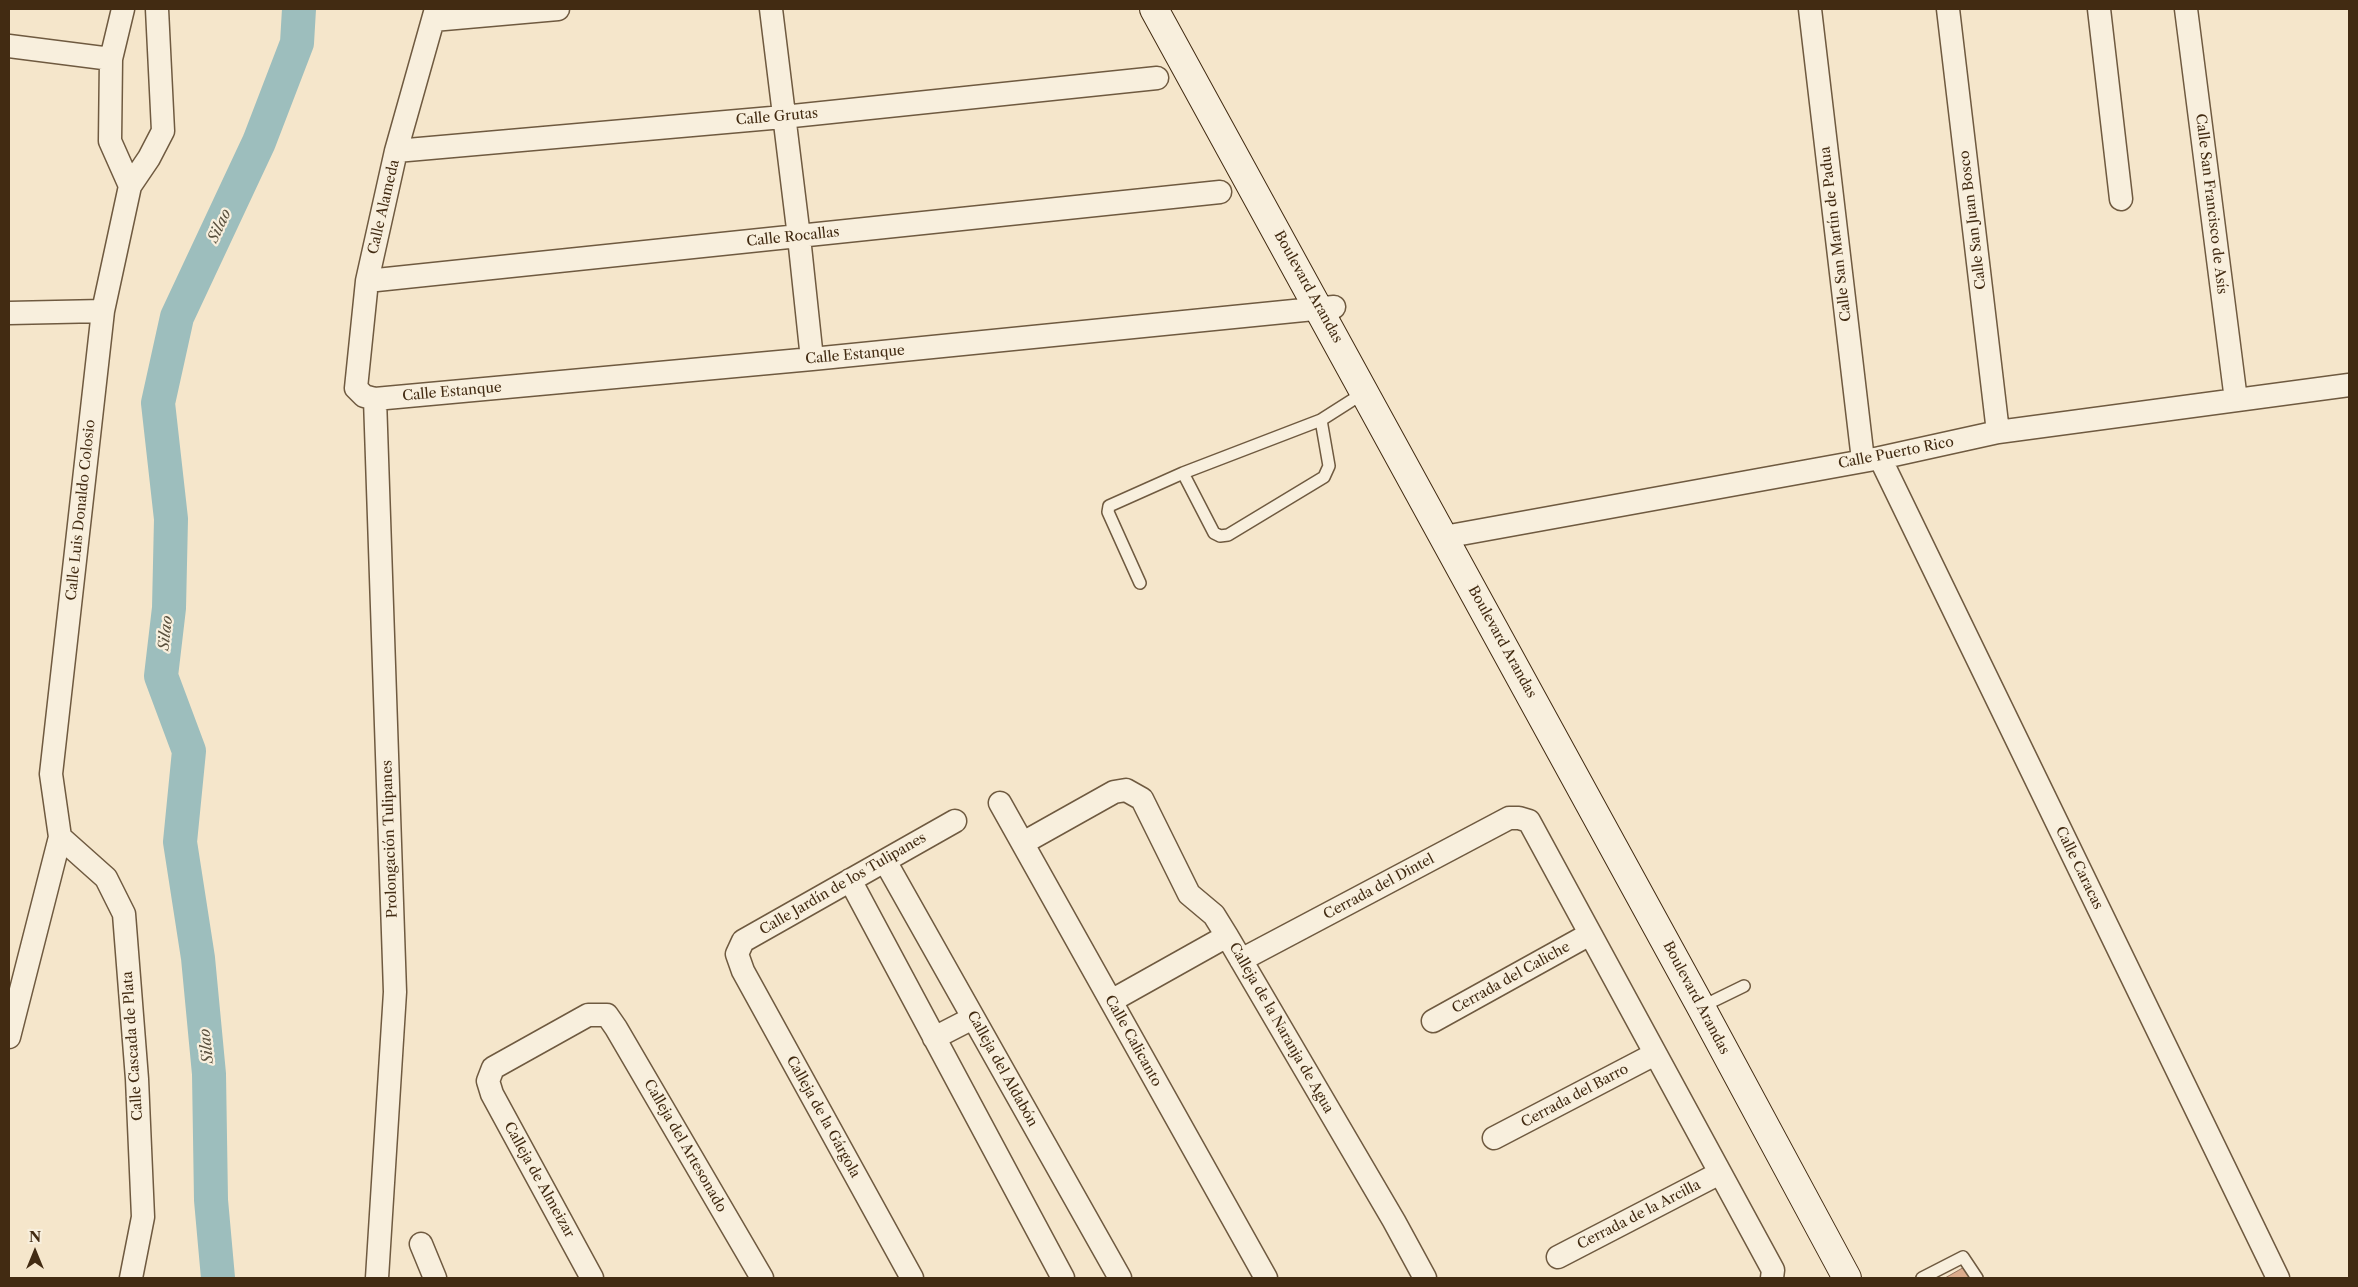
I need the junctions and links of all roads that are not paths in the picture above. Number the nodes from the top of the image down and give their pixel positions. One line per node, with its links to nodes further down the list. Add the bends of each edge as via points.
1 (123, 9): 13 (street)
2 (157, 9): 17 (street, Calle Luis Donaldo Colosio, via 163,131 150,158)
3 (558, 9): 11 (street)
4 (770, 9): 15 (street)
5 (1154, 9): 22 (main road, Boulevard Arandas)
6 (1174, 9): 22 (main road, Boulevard Arandas)
7 (1810, 9): 32 (street, Calle San Martín de Padua)
8 (1948, 9): 31 (street, Calle San Juan Bosco)
9 (2100, 9): 19 (street)
10 (2186, 9): 29 (street, Calle San Francisco de Asís)
11 (434, 14): 16 (street, Calle Alameda)
12 (9, 46): 13 (street)
13 (111, 59): 17 (street, via 110,141)
14 (1157, 78): 15 (street, Calle Grutas)
15 (783, 116): 16 (street, Calle Grutas); 20 (street)
16 (396, 151): 21 (street, Calle Alameda)
17 (130, 186): 23 (street, Calle Luis Donaldo Colosio)
18 (1220, 192): 20 (street, Calle Rocallas)
19 (2121, 199)
20 (799, 237): 21 (street, Calle Rocallas); 25 (street)
21 (367, 281): 28 (street, Calle Alameda, via 356,388 364,396)
22 (1327, 308): 25 (street, Calle Estanque); 27 (main road, Boulevard Arandas); 34 (main road, Boulevard Arandas)
23 (103, 311): 24 (street); 38 (street, Calle Luis Donaldo Colosio, via 51,774)
24 (9, 313)
25 (812, 359): 28 (street, Calle Estanque)
26 (2349, 385): 29 (street, Calle Puerto Rico)
27 (1365, 392): 30 (lane); 34 (main road, Boulevard Arandas)
28 (375, 399): 62 (street, Prolongación Tulipanes, via 395,992)
29 (2236, 400): 31 (street, Calle Puerto Rico)
30 (1321, 420): 33 (lane); 33 (lane, via 1329,466 1324,477 1228,536 1214,533)
31 (1998, 432): 32 (street, Calle Puerto Rico)
32 (1871, 459): 34 (street, Calle Puerto Rico); 73 (street, Calle Caracas)
33 (1183, 473): 35 (lane, via 1109,506 1108,512)
34 (1451, 536): 48 (main road, Boulevard Arandas)
35 (1140, 583)
36 (1000, 803): 39 (street, Calle Calicanto)
37 (955, 820): 40 (street, Calle Jardín de los Tulipanes)
38 (60, 837): 51 (street); 61 (street, Calle Cascada de Plata, via 106,878 124,914 137,1079 143,1217)
39 (1023, 843): 43 (street, Calleja de la Naranja de Agua, via 1114,792 1126,790 1142,799 1189,894 1214,915); 47 (street, Calle Calicanto)
40 (885, 860): 41 (street, Calle Jardín de los Tulipanes); 49 (street, Calleja del Aldabón)
41 (850, 880): 44 (street, Calle Jardín de los Tulipanes, via 743,941); 52 (street)
42 (1590, 934): 45 (street, Cerrada del Dintel, via 1529,821 1509,818); 50 (street, Cerrada del Caliche); 53 (street)
43 (1227, 936): 45 (street, Calleja de la Naranja de Agua); 47 (street)
44 (737, 954): 66 (street, Calleja de la Gárgola)
45 (1241, 960): 69 (street, Calleja de la Naranja de Agua)
46 (1744, 986): 48 (lane)
47 (1111, 1001): 68 (street, Calle Calicanto)
48 (1707, 1004): 60 (main road, Boulevard Arandas)
49 (973, 1018): 52 (street); 67 (street, Calleja del Aldabón)
50 (1432, 1021)
51 (9, 1037)
52 (934, 1038): 59 (street)
53 (1655, 1054): 55 (street, Cerrada del Barro); 56 (street)
54 (488, 1081): 64 (street, Calleja de Almeizar, via 492,1094); 65 (street, Calleja del Artesonado, via 493,1068 588,1015 607,1015)
55 (1494, 1138)
56 (1720, 1173): 58 (street, Cerrada de la Arcilla); 70 (street, via 1773,1270)
57 (421, 1244): 63 (street)
58 (1558, 1257)
59 (1059, 1275)
60 (1849, 1275)
61 (130, 1278)
62 (377, 1278)
63 (435, 1278)
64 (592, 1278)
65 (762, 1278)
66 (912, 1278)
67 (1120, 1278)
68 (1266, 1278)
69 (1425, 1278)
70 (1772, 1278)
71 (1922, 1278): 72 (lane, via 1963,1257)
72 (1977, 1278)
73 (2278, 1278)

